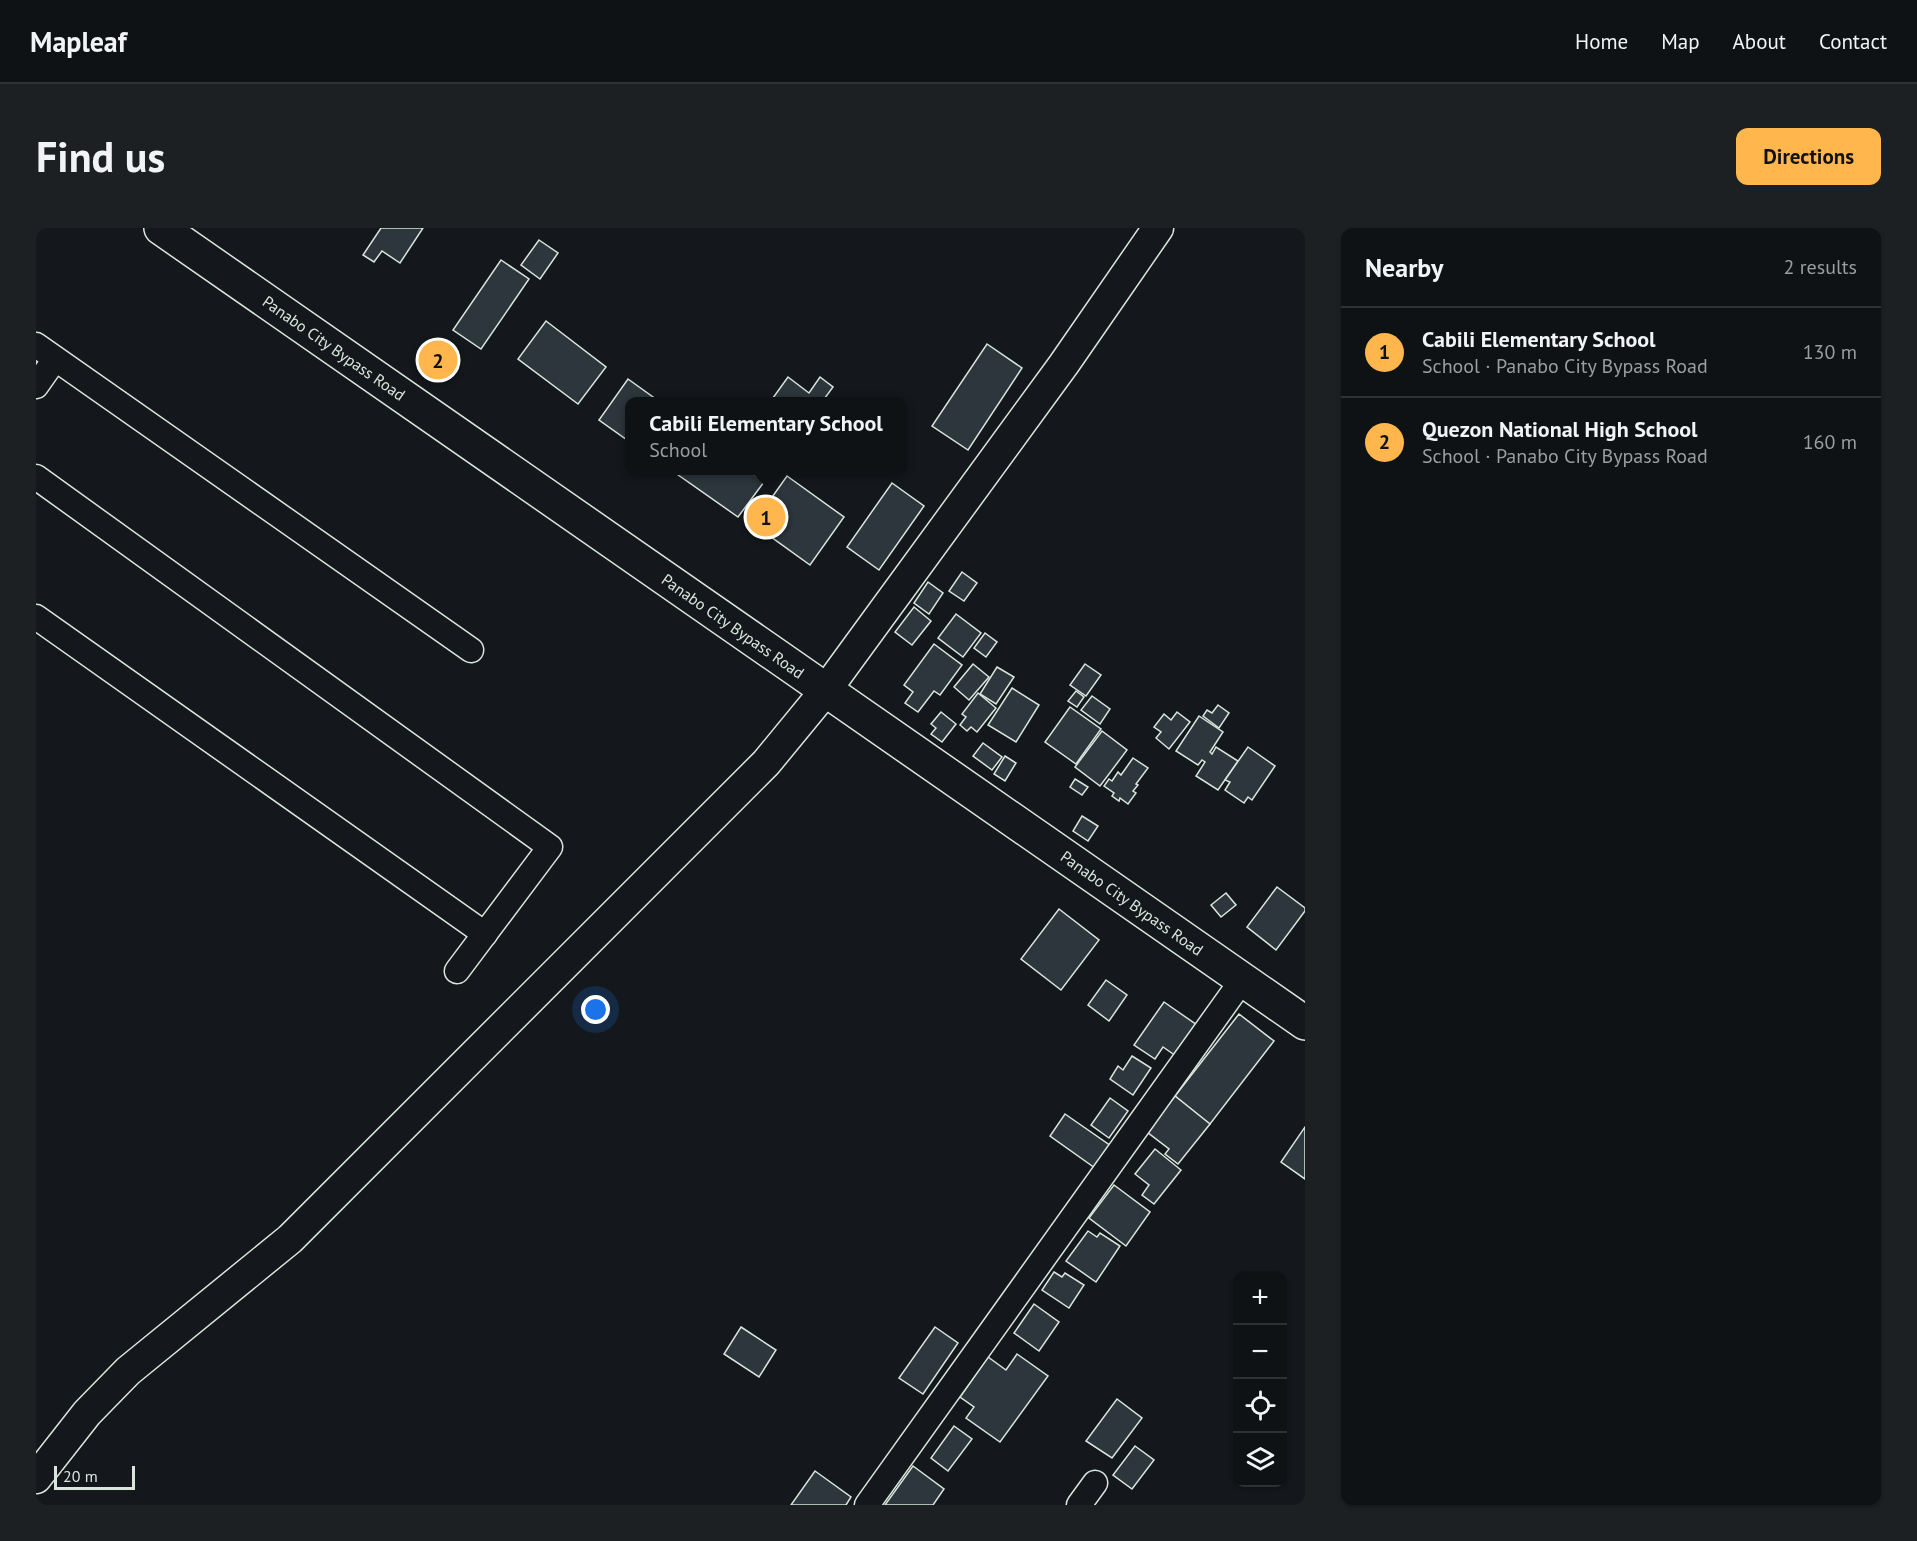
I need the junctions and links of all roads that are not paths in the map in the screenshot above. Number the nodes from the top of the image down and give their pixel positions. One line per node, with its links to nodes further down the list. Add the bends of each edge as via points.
1 (161, 228): 8 (main road, Panabo City Bypass Road)
2 (1158, 228): 8 (street, via 1064,364)
3 (46, 352): 4 (street); 7 (street)
4 (36, 386)
5 (36, 477): 9 (street, via 550,847)
6 (36, 617): 9 (street)
7 (471, 650)
8 (825, 690): 11 (main road, Panabo City Bypass Road); 13 (street, via 766,763 290,1239 128,1371 87,1413)
9 (484, 934): 10 (street)
10 (457, 971)
11 (1243, 979): 12 (main road, Panabo City Bypass Road); 15 (street)
12 (1305, 1023)
13 (36, 1478)
14 (1095, 1483): 16 (street)
15 (867, 1505)
16 (1079, 1505)

